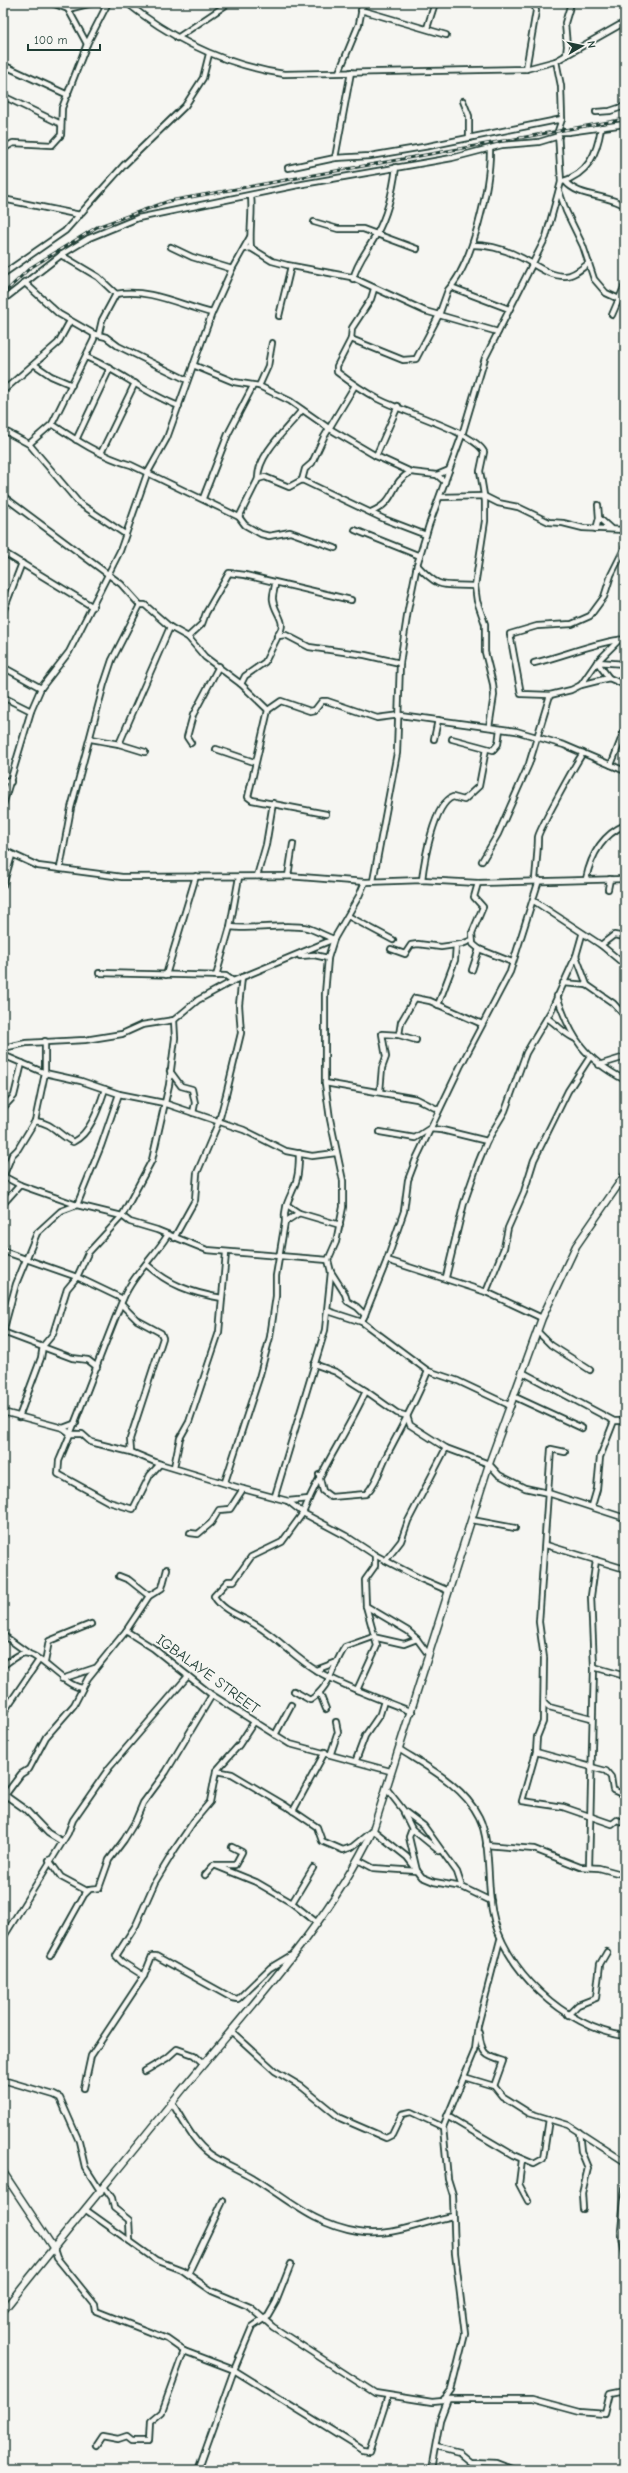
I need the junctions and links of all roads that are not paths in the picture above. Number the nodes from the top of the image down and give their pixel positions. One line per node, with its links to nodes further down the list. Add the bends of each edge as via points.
1 (52, 3): 11 (street)
2 (92, 3): 11 (street)
3 (100, 3): 10 (street)
4 (127, 3): 16 (street)
5 (363, 3): 12 (street)
6 (435, 3): 14 (street)
7 (534, 3): 22 (street, via 536,11)
8 (571, 3): 19 (street, via 565,23)
9 (227, 4): 16 (street)
10 (106, 5): 17 (street)
11 (68, 9): 17 (street)
12 (361, 10): 14 (street); 23 (street, via 359,24)
13 (625, 22): 19 (street)
14 (427, 28): 15 (street)
15 (446, 35)
16 (177, 38): 18 (street)
17 (87, 44): 25 (street)
18 (209, 54): 23 (street, via 284,74); 46 (street, via 203,78 185,106 124,165)
19 (566, 55): 20 (street)
20 (556, 61): 22 (street); 30 (street, via 561,86)
21 (3, 65): 25 (street)
22 (526, 69): 24 (street)
23 (339, 72): 24 (street)
24 (351, 72): 38 (street)
25 (68, 95): 31 (street, via 62,108)
26 (3, 96): 31 (street)
27 (463, 101): 35 (street, via 469,116)
28 (625, 106): 29 (street)
29 (596, 112)
30 (562, 119): 34 (street); 35 (street)
31 (61, 124): 36 (street, via 61,135 52,145 14,143)
32 (625, 124): 33 (street)
33 (601, 128): 34 (street); 41 (street, via 598,149 594,157 578,175)
34 (559, 134): 37 (street, via 539,142 502,145); 41 (street)
35 (469, 138): 38 (street, via 370,156)
36 (3, 149)
37 (490, 150): 39 (street); 50 (street, via 488,182)
38 (335, 158): 40 (street)
39 (396, 167): 43 (street); 48 (street, via 390,204)
40 (288, 168)
41 (563, 181): 42 (street); 45 (street, via 571,187 618,200)
42 (559, 191): 56 (street); 57 (street, via 546,237)
43 (251, 196): 49 (street, via 253,211); 55 (street, via 138,218 89,238)
44 (3, 199): 46 (street)
45 (625, 206)
46 (80, 215): 60 (street, via 65,231)
47 (314, 222): 48 (street, via 338,229 363,229)
48 (376, 235): 54 (street); 61 (street, via 356,269)
49 (250, 237): 52 (street); 53 (street)
50 (473, 245): 57 (street, via 502,250); 64 (street)
51 (171, 247): 59 (street)
52 (251, 248): 53 (street); 58 (street, via 272,261)
53 (244, 249): 59 (street)
54 (417, 249)
55 (61, 255): 62 (street); 66 (street, via 98,277)
56 (590, 263): 57 (street, via 566,276 545,272); 67 (street, via 594,279 606,293)
57 (534, 264): 69 (street)
58 (291, 266): 61 (street); 73 (street)
59 (232, 270): 70 (street)
60 (3, 274)
61 (354, 279): 65 (street)
62 (24, 282): 68 (street); 74 (street)
63 (625, 285): 67 (street)
64 (451, 287): 69 (street); 71 (street)
65 (374, 289): 71 (street); 77 (street, via 371,299 352,328)
66 (116, 294): 70 (street, via 132,291); 76 (street)
67 (619, 299): 72 (street)
68 (3, 300)
69 (509, 309): 75 (street)
70 (212, 313): 81 (street)
71 (439, 315): 75 (street); 77 (street, via 416,359 403,360)
72 (612, 315)
73 (279, 316)
74 (70, 321): 76 (street); 80 (street, via 58,343)
75 (498, 332): 96 (street, via 485,358)
76 (97, 334): 79 (street); 83 (street)
77 (351, 339): 88 (street, via 336,371)
78 (272, 342): 87 (street, via 268,366)
79 (86, 357): 82 (street); 85 (street)
80 (35, 365): 85 (street, via 51,376); 89 (street)
81 (193, 365): 83 (street); 86 (street, via 234,382)
82 (110, 368): 84 (street); 97 (street)
83 (187, 380): 90 (street)
84 (135, 383): 90 (street); 99 (street)
85 (72, 385): 93 (street)
86 (253, 386): 87 (street); 110 (street, via 228,434)
87 (259, 386): 92 (street, via 290,401)
88 (354, 386): 91 (street); 94 (street)
89 (4, 388)
90 (179, 406): 103 (street, via 167,438)
91 (398, 406): 96 (street); 100 (street)
92 (302, 410): 94 (street); 105 (street, via 269,448 258,473)
93 (52, 424): 97 (street); 98 (street)
94 (330, 429): 100 (street); 106 (street, via 312,463 305,470)
95 (3, 430): 98 (street)
96 (462, 435): 101 (street); 109 (street, via 478,444 484,452 480,471)
97 (76, 440): 99 (street)
98 (29, 444): 120 (street, via 79,504)
99 (101, 453): 103 (street)
100 (376, 456): 102 (street)
101 (449, 470): 104 (street); 107 (street)
102 (411, 472): 104 (street); 113 (street, via 399,480 386,505)
103 (147, 474): 110 (street); 120 (street)
104 (437, 476): 107 (street)
105 (258, 479): 106 (street, via 265,477 289,487); 114 (street)
106 (302, 480): 113 (street)
107 (445, 482): 111 (street)
108 (3, 496): 128 (street)
109 (484, 496): 111 (street); 117 (street, via 498,503 518,507 549,522); 130 (street, via 485,521)
110 (203, 498): 114 (street)
111 (440, 498): 121 (street)
112 (598, 505): 115 (street)
113 (371, 512): 121 (street)
114 (239, 517): 123 (street, via 245,525 261,534 269,536 290,532)
115 (599, 518): 116 (street); 117 (street)
116 (610, 528): 117 (street); 119 (street)
117 (596, 529)
118 (355, 530): 125 (street)
119 (625, 530)
120 (125, 534): 128 (street)
121 (426, 535): 125 (street)
122 (625, 547): 151 (street, via 611,575 604,597 590,616 572,624 537,626 510,634 521,694)
123 (335, 548)
124 (3, 552): 126 (street)
125 (420, 556): 127 (street)
126 (22, 563): 133 (street); 134 (street)
127 (417, 565): 130 (street, via 430,578 446,587); 141 (street)
128 (108, 575): 132 (street, via 125,588); 133 (street)
129 (275, 584): 131 (street); 136 (street, via 229,573 206,612 202,624); 137 (street, via 273,600 283,621 282,630)
130 (475, 586): 157 (street, via 485,624 485,652 493,684 494,695)
131 (351, 600)
132 (140, 606): 135 (street, via 145,604); 161 (street, via 110,666)
133 (93, 608): 150 (street, via 69,652)
134 (3, 612)
135 (170, 627): 136 (street); 165 (street)
136 (188, 637): 144 (street, via 205,657)
137 (275, 639): 141 (street, via 286,635 309,647); 147 (street, via 265,662 246,676)
138 (625, 639): 139 (street)
139 (619, 640): 140 (street); 142 (street, via 607,641)
140 (597, 662): 143 (street); 146 (street); 148 (street)
141 (400, 663): 155 (street)
142 (534, 663)
143 (625, 664)
144 (219, 666): 147 (street); 164 (street, via 193,715 187,737)
145 (3, 667): 150 (street)
146 (609, 678): 148 (street); 149 (street)
147 (241, 684): 153 (street)
148 (581, 685): 151 (street)
149 (625, 685)
150 (41, 688): 154 (street)
151 (550, 695): 160 (street)
152 (3, 697): 154 (street)
153 (268, 710): 155 (street, via 281,701 310,711 315,710 322,700 377,718); 170 (street)
154 (31, 711): 174 (street)
155 (400, 715): 156 (street); 193 (street, via 397,753)
156 (438, 720): 157 (street); 162 (street)
157 (488, 727): 158 (street)
158 (500, 729): 160 (street); 167 (street, via 497,747 493,750)
159 (625, 729): 171 (street)
160 (537, 737): 169 (street); 182 (street, via 498,834)
161 (91, 739): 165 (street); 183 (street, via 71,808)
162 (434, 739)
163 (452, 739): 167 (street)
164 (191, 743)
165 (119, 744): 168 (street)
166 (216, 749): 170 (street)
167 (486, 749): 191 (street, via 479,786 464,800 453,797 448,799 434,824)
168 (145, 752)
169 (583, 753): 171 (street); 192 (street, via 570,772 538,837)
170 (254, 762): 175 (street, via 248,797)
171 (611, 764): 172 (street)
172 (625, 771)
173 (3, 780): 174 (street)
174 (10, 782): 176 (street)
175 (273, 803): 177 (street); 185 (street, via 266,845)
176 (3, 805)
177 (326, 814)
178 (625, 825): 188 (street, via 606,837 598,846)
179 (293, 844): 186 (street)
180 (3, 850): 181 (street)
181 (12, 856): 183 (street, via 38,866); 196 (street)
182 (482, 861)
183 (60, 868): 184 (street, via 122,877)
184 (196, 876): 187 (street); 217 (street)
185 (257, 876): 186 (street); 187 (street)
186 (288, 876): 194 (street)
187 (239, 877): 200 (street)
188 (586, 879): 189 (street); 192 (street)
189 (610, 879): 190 (street); 197 (street)
190 (625, 879)
191 (422, 880): 193 (street); 195 (street)
192 (537, 880): 195 (street); 198 (street)
193 (373, 881): 194 (street)
194 (365, 882): 199 (street)
195 (478, 882): 205 (street, via 474,896 483,907)
196 (3, 885)
197 (608, 889)
198 (534, 901): 201 (street); 213 (street)
199 (348, 916): 203 (street); 204 (street)
200 (230, 927): 203 (street, via 307,928); 218 (street)
201 (582, 935): 207 (street); 211 (street)
202 (625, 936): 207 (street, via 614,935)
203 (334, 939): 210 (street); 212 (street)
204 (393, 940)
205 (472, 940): 206 (street); 209 (street, via 474,946)
206 (456, 945): 208 (street, via 411,945 406,954); 224 (street, via 455,960)
207 (601, 945): 214 (street)
208 (391, 949)
209 (479, 949): 213 (street); 215 (street)
210 (294, 956): 212 (street, via 314,955); 219 (street)
211 (576, 956): 221 (street); 222 (street)
212 (328, 958): 242 (street, via 325,994)
213 (512, 962): 228 (street, via 510,972)
214 (625, 965)
215 (472, 970)
216 (99, 973): 217 (street)
217 (166, 975): 218 (street)
218 (216, 976): 220 (street, via 226,976)
219 (242, 977): 220 (street); 251 (street, via 239,1005 241,1033)
220 (233, 981): 227 (street, via 198,1000)
221 (563, 983): 222 (street); 223 (street)
222 (587, 985): 225 (street)
223 (557, 996): 226 (street); 230 (street)
224 (438, 1005): 228 (street); 229 (street, via 415,998 401,1022)
225 (625, 1016)
226 (547, 1018): 230 (street, via 557,1024 565,1034); 254 (street, via 526,1054 505,1112)
227 (174, 1020): 232 (street, via 142,1024 122,1034 85,1040); 239 (street, via 175,1038)
228 (482, 1024): 248 (street)
229 (399, 1035): 231 (street); 244 (street, via 382,1034 386,1057 382,1068)
230 (574, 1038): 235 (street)
231 (416, 1040)
232 (45, 1041): 233 (street); 240 (street)
233 (3, 1048)
234 (3, 1055): 237 (street)
235 (590, 1057): 238 (street); 279 (street, via 568,1091 534,1160)
236 (625, 1057): 238 (street)
237 (22, 1062): 240 (street); 247 (street, via 14,1096)
238 (599, 1065): 241 (street)
239 (170, 1071): 246 (street); 249 (street, via 181,1086 192,1090 195,1103)
240 (45, 1073): 243 (street); 250 (street)
241 (625, 1080)
242 (325, 1083): 244 (street); 256 (street)
243 (105, 1089): 245 (street); 250 (street, via 92,1121 79,1139 73,1142 63,1138 51,1125)
244 (380, 1091): 248 (street, via 417,1099)
245 (119, 1094): 246 (street); 261 (street)
246 (164, 1103): 249 (street); 264 (street, via 152,1160)
247 (3, 1108)
248 (439, 1110): 252 (street)
249 (193, 1113): 251 (street)
250 (35, 1121): 258 (street, via 12,1155)
251 (219, 1121): 255 (street, via 244,1130 286,1151); 268 (street, via 197,1173 195,1200)
252 (429, 1129): 253 (street, via 415,1138); 254 (street); 274 (street, via 408,1180 404,1211)
253 (380, 1132)
254 (487, 1141): 278 (street, via 464,1203)
255 (299, 1153): 256 (street, via 312,1156); 262 (street, via 298,1176)
256 (336, 1153): 266 (street, via 344,1181)
257 (625, 1175): 285 (street, via 576,1246)
258 (3, 1176): 259 (street)
259 (20, 1185): 260 (street); 261 (street)
260 (3, 1204)
261 (77, 1205): 264 (street); 272 (street, via 61,1211 37,1233)
262 (287, 1205): 263 (street); 265 (street, via 284,1212)
263 (299, 1213): 265 (street); 266 (street)
264 (122, 1216): 267 (street, via 130,1222); 277 (street, via 88,1253)
265 (286, 1222): 271 (street)
266 (340, 1225): 273 (street)
267 (167, 1236): 268 (street); 275 (street)
268 (174, 1238): 270 (street, via 207,1250)
269 (3, 1251): 272 (street)
270 (226, 1253): 271 (street); 280 (street)
271 (279, 1258): 273 (street); 314 (street, via 270,1337)
272 (28, 1259): 277 (street); 288 (street, via 16,1284)
273 (328, 1260): 276 (street)
274 (387, 1260): 278 (street); 284 (street)
275 (146, 1264): 280 (street, via 161,1278 183,1290); 281 (street)
276 (331, 1272): 283 (street); 284 (street, via 345,1294 346,1301 358,1307)
277 (77, 1277): 281 (street); 289 (street, via 67,1289 54,1334)
278 (446, 1278): 279 (street)
279 (486, 1292): 285 (street)
280 (222, 1298): 312 (street, via 219,1332 189,1422 180,1438)
281 (123, 1299): 282 (street)
282 (122, 1305): 291 (street); 308 (street, via 137,1320 161,1332 163,1338 130,1439)
283 (328, 1311): 286 (street); 290 (street)
284 (365, 1315): 286 (street)
285 (542, 1318): 287 (street)
286 (362, 1322): 293 (street)
287 (537, 1331): 292 (street, via 551,1345); 294 (street)
288 (3, 1332): 289 (street)
289 (43, 1346): 291 (street, via 72,1358 88,1360); 300 (street)
290 (314, 1364): 295 (street, via 336,1372); 317 (street)
291 (97, 1367): 303 (street)
292 (590, 1370)
293 (428, 1371): 297 (street, via 458,1381); 299 (street, via 419,1396)
294 (522, 1372): 296 (street); 301 (street)
295 (366, 1391): 299 (street, via 397,1413); 313 (street, via 333,1457)
296 (515, 1397): 297 (street); 305 (street)
297 (511, 1406): 311 (street)
298 (3, 1412): 300 (street)
299 (407, 1416): 307 (street, via 410,1425); 313 (street, via 375,1482 366,1494 331,1497 323,1491)
300 (20, 1417): 304 (street)
301 (614, 1421): 302 (street); 320 (street, via 600,1457)
302 (625, 1421)
303 (76, 1423): 304 (street); 306 (street)
304 (63, 1428): 306 (street)
305 (582, 1428)
306 (71, 1434): 308 (street, via 82,1434 92,1442); 310 (street, via 59,1461 58,1474 109,1502 133,1509 150,1475)
307 (446, 1448): 311 (street); 328 (street, via 408,1521 401,1541)
308 (131, 1452): 310 (street)
309 (565, 1452): 316 (street, via 551,1449)
310 (160, 1464): 312 (street)
311 (489, 1464): 316 (street, via 509,1481); 323 (street)
312 (174, 1467): 314 (street)
313 (319, 1475): 318 (street)
314 (225, 1482): 315 (street)
315 (243, 1489): 317 (street); 325 (street, via 230,1509 219,1510 211,1523 198,1534)
316 (548, 1493): 320 (street); 326 (street)
317 (275, 1496): 319 (street)
318 (309, 1499): 319 (street); 321 (street)
319 (288, 1501): 321 (street)
320 (592, 1506): 322 (street)
321 (303, 1513): 327 (street, via 346,1536); 351 (street, via 282,1542 251,1557 234,1582 228,1581 214,1596 235,1614 278,1640)
322 (625, 1518)
323 (472, 1520): 324 (street); 335 (street)
324 (515, 1528)
325 (190, 1533)
326 (546, 1545): 330 (street); 362 (street, via 539,1622 544,1658)
327 (374, 1555): 329 (street); 337 (street, via 375,1566 365,1580)
328 (391, 1555): 329 (street); 331 (street)
329 (386, 1560): 331 (street)
330 (596, 1560): 332 (street); 350 (street, via 591,1596)
331 (391, 1563): 335 (street, via 421,1580)
332 (625, 1568)
333 (167, 1570): 336 (street, via 162,1588)
334 (119, 1576): 336 (street, via 129,1580)
335 (450, 1591): 344 (street)
336 (149, 1596): 339 (street)
337 (366, 1606): 341 (street); 342 (street, via 408,1631)
338 (91, 1624): 346 (street, via 50,1641)
339 (126, 1631): 349 (street); 352 (street, IGBALAYE STREET, via 153,1648)
340 (3, 1635): 343 (street)
341 (374, 1637): 342 (street, via 404,1644); 347 (street, via 345,1648); 357 (street, via 376,1646)
342 (417, 1640): 344 (street)
343 (28, 1653): 345 (street); 348 (street, via 21,1654)
344 (428, 1654): 365 (street)
345 (39, 1660): 346 (street); 366 (street)
346 (45, 1662): 355 (street)
347 (337, 1662): 351 (street); 354 (street)
348 (3, 1666)
349 (96, 1667): 355 (street); 356 (street)
350 (594, 1667): 353 (street); 367 (street)
351 (316, 1670): 354 (street)
352 (188, 1676): 360 (street, IGBALAYE STREET); 389 (street, via 109,1768)
353 (625, 1676)
354 (331, 1678): 357 (street); 359 (street)
355 (62, 1679): 356 (street, via 68,1684)
356 (82, 1688): 382 (street, via 74,1705 46,1737 29,1769 21,1774)
357 (357, 1690): 361 (street)
358 (294, 1691): 359 (street, via 310,1700)
359 (320, 1694): 364 (street)
360 (212, 1695): 368 (street, IGBALAYE STREET); 402 (street, via 166,1772 143,1803 124,1840 109,1860 99,1888 90,1888)
361 (384, 1701): 365 (street); 375 (street, via 380,1714 365,1736)
362 (544, 1702): 367 (street, via 549,1707); 373 (street, via 543,1722 537,1736)
363 (291, 1705): 370 (street)
364 (326, 1709)
365 (412, 1712): 371 (street)
366 (3, 1714)
367 (591, 1718): 376 (street)
368 (254, 1722): 370 (street, IGBALAYE STREET); 377 (street, via 239,1745)
369 (336, 1722): 374 (street, via 338,1732)
370 (275, 1735): 372 (street, IGBALAYE STREET, via 290,1744)
371 (399, 1749): 378 (street); 390 (street, via 464,1795 480,1817)
372 (325, 1752): 374 (street, IGBALAYE STREET); 383 (street)
373 (536, 1752): 376 (street); 385 (street, via 522,1801 563,1807)
374 (331, 1754): 375 (street, IGBALAYE STREET)
375 (356, 1760): 378 (street, IGBALAYE STREET)
376 (591, 1765): 381 (street, via 606,1771 611,1777 613,1790); 385 (street)
377 (216, 1771): 383 (street, via 232,1774); 411 (street, via 210,1802 179,1843 155,1882 136,1925 116,1956)
378 (390, 1771): 379 (street)
379 (386, 1788): 384 (street); 388 (street)
380 (3, 1790): 382 (street)
381 (622, 1794)
382 (5, 1796): 389 (street, via 26,1810 48,1833)
383 (293, 1811): 388 (street, via 317,1827 322,1841 343,1850 352,1847)
384 (404, 1811): 387 (street); 392 (street, via 424,1826)
385 (590, 1818): 386 (street, via 612,1824 617,1820); 396 (street)
386 (625, 1823)
387 (412, 1829): 392 (street); 398 (street, via 409,1837)
388 (373, 1830): 394 (street); 398 (street, via 408,1857)
389 (61, 1841): 393 (street)
390 (486, 1845): 396 (street, via 534,1849 580,1867); 403 (street)
391 (232, 1847): 395 (street, via 242,1852 235,1865)
392 (444, 1856): 401 (street, via 457,1872)
393 (50, 1860): 402 (street, via 61,1877); 406 (street)
394 (358, 1860): 398 (street, via 373,1868); 405 (street)
395 (214, 1865): 399 (street); 404 (street, via 256,1882)
396 (589, 1867): 400 (street)
397 (313, 1868): 404 (street)
398 (417, 1871): 401 (street, via 428,1880)
399 (205, 1875)
400 (625, 1875)
401 (462, 1887): 403 (street)
402 (87, 1891): 409 (street)
403 (491, 1901): 407 (street)
404 (292, 1903): 405 (street)
405 (316, 1922): 410 (street)
406 (3, 1938)
407 (500, 1940): 412 (street, via 516,1965 538,1989); 413 (street)
408 (607, 1952): 412 (street, via 600,1964 596,1998 578,2005)
409 (50, 1956)
410 (290, 1956): 411 (street, via 270,1968 238,1999 156,1956 152,1956); 414 (street)
411 (144, 1976): 421 (street, via 91,2056)
412 (568, 2015): 415 (street, via 594,2028)
413 (478, 2025): 418 (street, via 476,2050); 420 (street, via 481,2047 487,2056 503,2061)
414 (231, 2031): 416 (street); 425 (street, via 275,2071 302,2087 340,2118 386,2138 392,2135 402,2114 406,2112)
415 (625, 2036)
416 (204, 2064): 417 (street, via 194,2054 177,2049 167,2058); 422 (street)
417 (145, 2070)
418 (464, 2077): 420 (street); 423 (street)
419 (3, 2080): 431 (street, via 60,2098 79,2141 85,2167)
420 (494, 2086): 424 (street, via 502,2096 529,2113)
421 (84, 2088)
422 (172, 2103): 431 (street); 437 (street, via 194,2137 209,2154 252,2177 318,2222 359,2232 378,2233 404,2230)
423 (447, 2116): 425 (street); 427 (street)
424 (549, 2119): 426 (street); 427 (street, via 543,2159 534,2164)
425 (443, 2128): 437 (street, via 448,2179 453,2195)
426 (579, 2132): 428 (street); 434 (street, via 588,2168 582,2193)
427 (522, 2160): 433 (street, via 519,2184)
428 (625, 2162)
429 (3, 2172): 439 (street)
430 (625, 2189): 436 (street)
431 (103, 2190): 435 (street); 438 (street, via 112,2198 114,2208 129,2220)
432 (223, 2201): 442 (street)
433 (528, 2201)
434 (583, 2209)
435 (86, 2210): 438 (street); 439 (street)
436 (625, 2212): 440 (street, via 621,2231)
437 (453, 2216): 449 (street, via 465,2334 451,2390)
438 (130, 2241): 442 (street, via 156,2260)
439 (54, 2249): 443 (street); 445 (street, via 57,2258 95,2305 96,2311 167,2339)
440 (625, 2254)
441 (291, 2264): 444 (street, via 276,2302)
442 (188, 2274): 444 (street, via 212,2291 250,2307)
443 (3, 2311)
444 (265, 2319): 446 (street, via 252,2327); 448 (street, via 273,2327 368,2389)
445 (184, 2351): 446 (street); 450 (street, via 162,2412 150,2422 149,2440 132,2440 127,2436 118,2439 102,2436)
446 (234, 2370): 448 (street, via 363,2450 370,2451); 452 (street)
447 (625, 2390): 449 (street, via 610,2393 605,2414 580,2412 532,2399)
448 (388, 2396): 449 (street, via 432,2402)
449 (446, 2399): 451 (street)
450 (96, 2445)
451 (436, 2448): 453 (street); 454 (street, via 459,2453 470,2462 497,2463)
452 (198, 2470)
453 (431, 2470)
454 (515, 2470)

